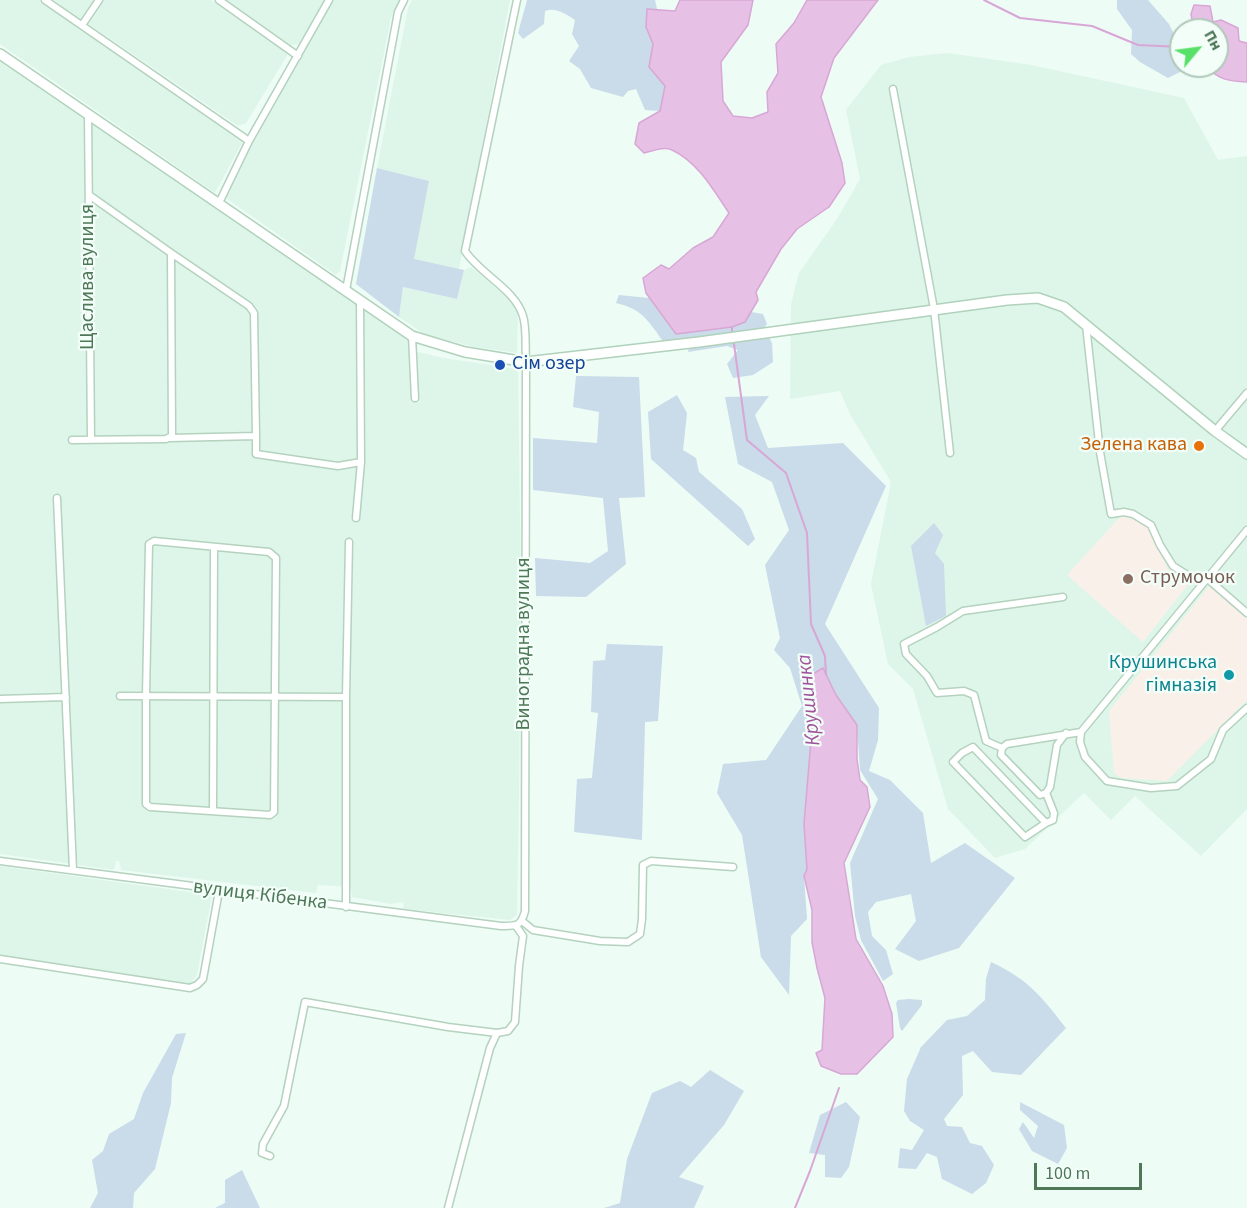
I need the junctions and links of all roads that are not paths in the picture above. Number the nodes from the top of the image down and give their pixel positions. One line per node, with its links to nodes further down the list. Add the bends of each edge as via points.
1 (45, 0): 7 (street)
2 (99, 0): 7 (street)
3 (219, 0): 9 (street)
4 (329, 0): 9 (street)
5 (404, 0): 16 (street, via 398,12)
6 (518, 0): 21 (street, Виноградна вулиця, via 465,251 474,264 517,301 524,318)
7 (82, 25): 12 (street)
8 (0, 54): 11 (street)
9 (298, 56): 12 (street)
10 (893, 89): 18 (street)
11 (88, 114): 13 (street, Щаслива вулиця); 14 (street)
12 (249, 141): 14 (street)
13 (89, 195): 15 (street); 28 (street, Щаслива вулиця)
14 (219, 204): 16 (street)
15 (171, 253): 25 (street, via 254,313); 26 (street)
16 (346, 290): 17 (street)
17 (360, 299): 20 (street); 31 (street)
18 (934, 309): 19 (street, via 1038,298 1064,307); 21 (street); 30 (street)
19 (1086, 325): 24 (street); 37 (street, via 1111,514 1133,514 1151,525 1173,566 1194,579)
20 (412, 336): 21 (street, via 465,352); 23 (street)
21 (526, 362): 61 (street, Виноградна вулиця, via 525,911)
22 (1247, 393): 24 (street)
23 (415, 398)
24 (1215, 432): 29 (street)
25 (256, 436): 26 (street); 31 (street, via 256,454 338,466)
26 (170, 438): 28 (street)
27 (72, 440): 28 (street)
28 (90, 440)
29 (1246, 452)
30 (950, 453)
31 (361, 462): 33 (street)
32 (57, 498): 44 (street)
33 (356, 518)
34 (1247, 530): 37 (street)
35 (350, 542): 45 (street)
36 (214, 547): 41 (street, via 154,541 149,544); 42 (street); 43 (street, via 269,552 276,558)
37 (1204, 580): 39 (street, via 1209,580); 48 (street)
38 (1063, 597): 50 (street, via 963,611 904,644 906,654 937,693 964,691 974,695)
39 (1247, 613)
40 (120, 696): 41 (street)
41 (146, 696): 42 (street); 54 (street, via 146,804)
42 (213, 696): 43 (street); 54 (street)
43 (274, 696): 45 (street); 54 (street, via 274,812 261,816)
44 (66, 697): 46 (street); 58 (street)
45 (346, 697): 60 (street)
46 (0, 699)
47 (1247, 708): 48 (street, via 1223,730 1211,759 1177,786 1151,788 1107,781 1085,757)
48 (1081, 732): 49 (street)
49 (1066, 733): 52 (street); 53 (street, via 1057,745)
50 (986, 741): 51 (street); 52 (street)
51 (973, 747): 55 (street); 55 (street, via 953,762 1017,829 1025,837)
52 (1002, 748): 53 (street, via 1001,755 1040,795)
53 (1046, 792): 55 (street, via 1054,813)
54 (213, 811)
55 (1046, 823)
56 (0, 861): 58 (street, вулиця Кібенка)
57 (733, 867): 61 (street, via 651,861 643,865 640,934 628,942 533,930)
58 (73, 870): 59 (street, вулиця Кібенка)
59 (219, 891): 60 (street, вулиця Кібенка); 62 (street, via 202,979 190,988)
60 (346, 907): 61 (street, вулиця Кібенка, via 501,926)
61 (519, 923): 63 (street, Виноградна вулиця, via 523,936 515,1022 508,1031)
62 (0, 959)
63 (497, 1033): 64 (street, via 306,1002 284,1106 263,1144 262,1153); 65 (street)
64 (270, 1156)
65 (448, 1208)

